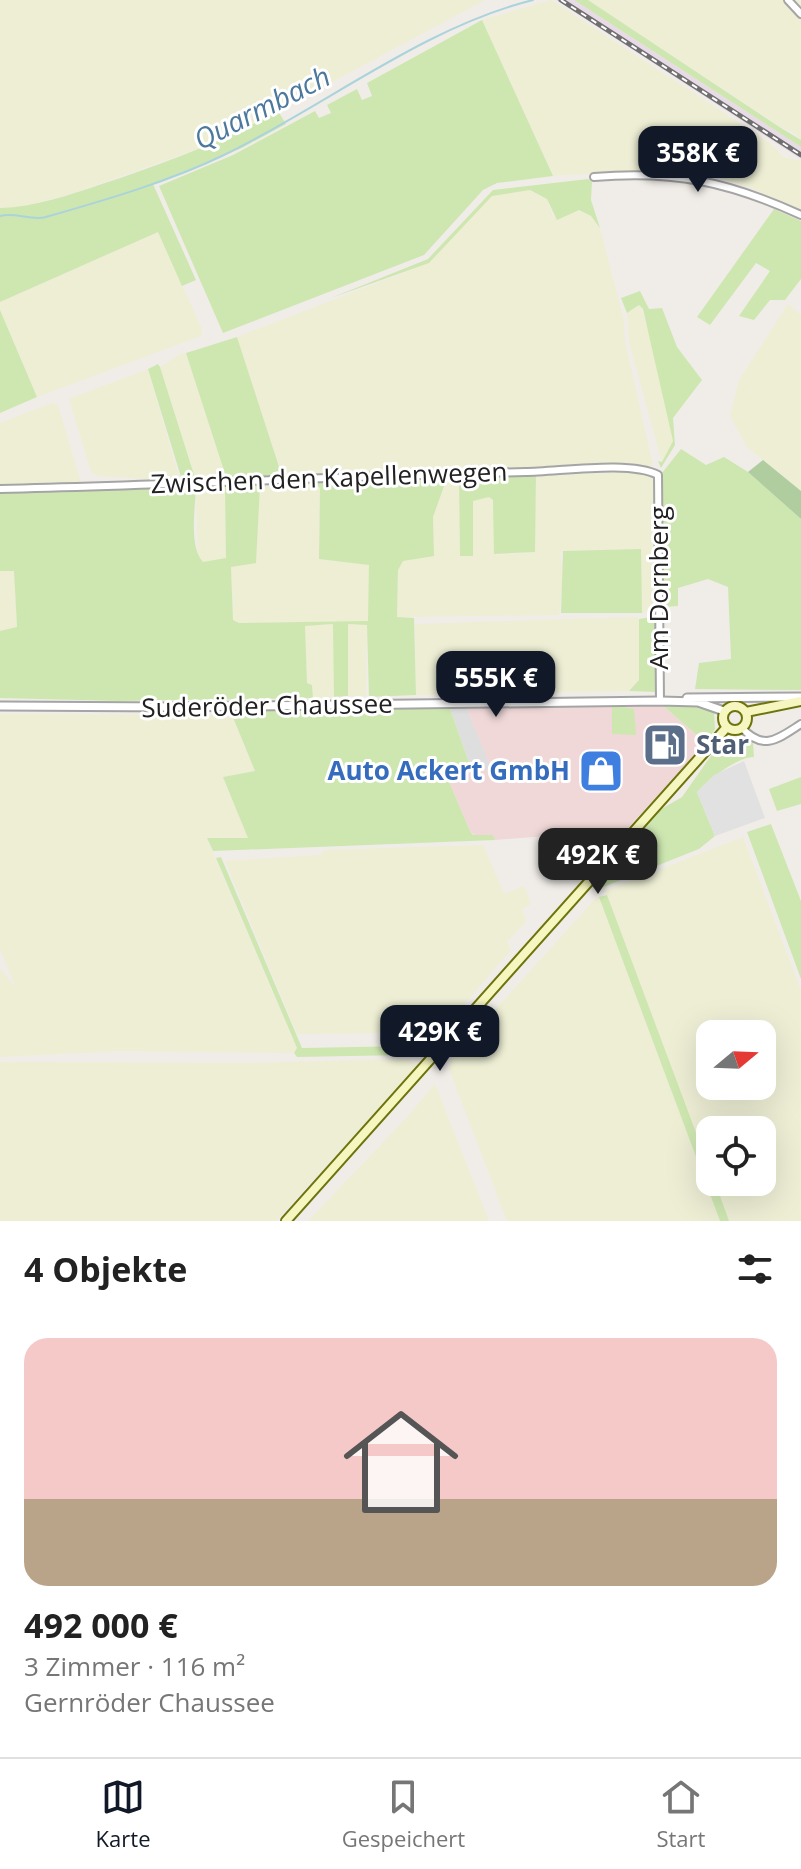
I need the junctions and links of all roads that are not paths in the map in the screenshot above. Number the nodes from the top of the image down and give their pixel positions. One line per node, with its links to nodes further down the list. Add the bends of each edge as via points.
1 (788, 0): 2 (street)
2 (801, 14)
3 (594, 177): 4 (street, via 694,178 734,187)
4 (801, 215)
5 (658, 475): 6 (street, Zwischen den Kapellenwegen, via 619,469); 8 (street, Am Dornberg)
6 (0, 489)
7 (801, 699): 9 (street); 12 (main road)
8 (660, 701): 9 (street, Suderöder Chaussee); 10 (street, Suderöder Chaussee)
9 (682, 701): 11 (street, Suderöder Chaussee)
10 (0, 706)
11 (724, 711): 12 (main road, via 736,705); 14 (main road)
12 (746, 712): 15 (main road)
13 (801, 724): 15 (street, via 768,742)
14 (727, 727): 15 (main road); 16 (main road)
15 (742, 728)
16 (286, 1221)

